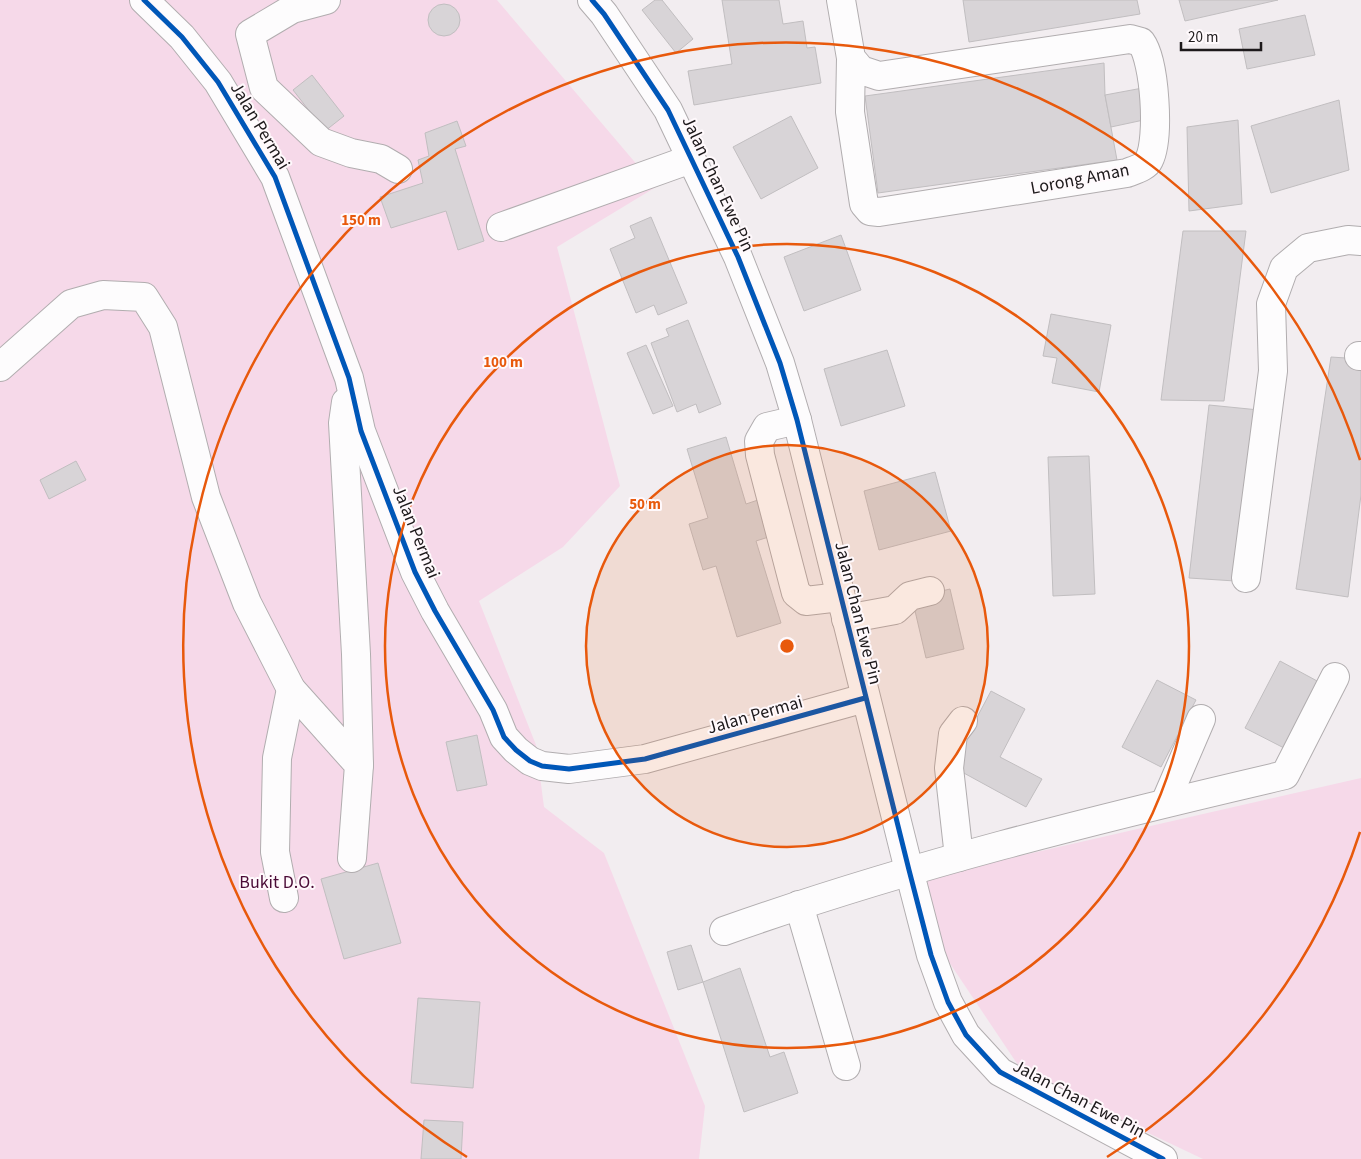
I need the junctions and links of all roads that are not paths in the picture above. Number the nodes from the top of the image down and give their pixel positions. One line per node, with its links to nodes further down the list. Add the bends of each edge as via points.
1 (144, 0): 11 (street, Jalan Permai, via 182,37 218,82 275,177)
2 (326, 0): 7 (street, via 292,9 250,34 264,88 321,142 381,159)
3 (841, 0): 5 (street)
4 (606, 5): 6 (street, Jalan Chan Ewe Pin, via 668,110)
5 (851, 58): 5 (street, Lorong Aman, via 861,70 879,76 1130,39 1141,42 1150,67 1153,96 1154,134 1149,160 1144,166 1127,173 950,203 870,211 864,204 850,112)
6 (691, 158): 8 (street); 12 (street, Jalan Chan Ewe Pin, via 738,257 780,363)
7 (398, 169)
8 (501, 227)
9 (1361, 241): 13 (street, via 1348,240 1308,248 1284,268 1272,304 1273,371)
10 (0, 366): 17 (street, via 71,304 103,294 144,297 164,327 206,497 247,603)
11 (349, 378): 18 (street, Jalan Permai, via 361,431 415,572 504,737 530,761 569,769 645,759); 21 (street, via 343,423)
12 (797, 420): 15 (street, Jalan Chan Ewe Pin); 15 (street, via 767,427 760,441 760,455 796,593 806,600)
13 (1246, 578)
14 (930, 591): 15 (street, via 910,596 895,610)
15 (843, 608): 18 (street, Jalan Chan Ewe Pin)
16 (1335, 677): 22 (street, via 1284,775)
17 (291, 689): 21 (street); 26 (street, via 277,758 275,852)
18 (865, 698): 25 (street, Jalan Chan Ewe Pin)
19 (1201, 719): 22 (street)
20 (963, 722): 23 (street, via 953,734 948,768)
21 (359, 765): 24 (street)
22 (1166, 803): 23 (street)
23 (959, 857): 25 (street)
24 (352, 858)
25 (909, 870): 27 (street); 30 (street, Jalan Chan Ewe Pin, via 931,955 948,1002 966,1035 1000,1072)
26 (284, 898)
27 (799, 904): 28 (street); 29 (street)
28 (724, 931)
29 (846, 1066)
30 (1163, 1159)

